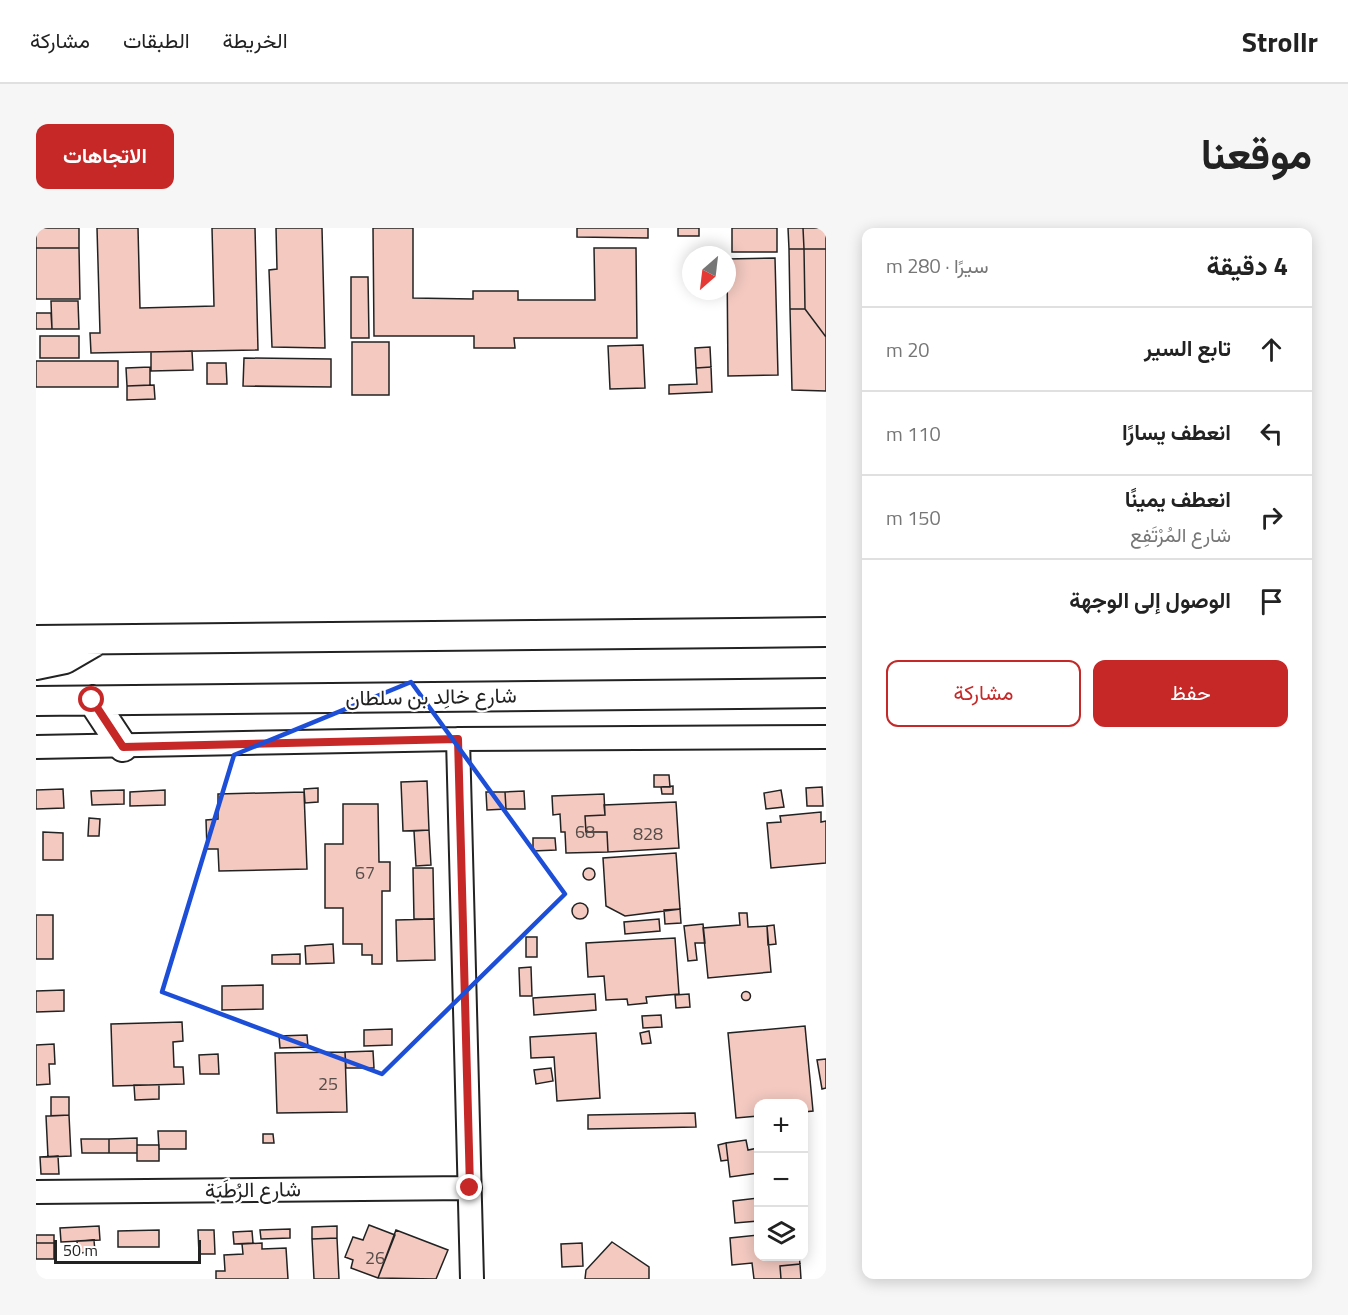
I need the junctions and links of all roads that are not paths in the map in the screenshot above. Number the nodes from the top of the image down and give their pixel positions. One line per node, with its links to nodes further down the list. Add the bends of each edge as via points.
1 (826, 632): 3 (main road)
2 (36, 640): 3 (main road)
3 (98, 640): 4 (main road, via 65,659)
4 (36, 665)
5 (826, 693): 6 (main road, شارع خالِد بن سلطان)
6 (92, 700): 7 (main road, شارع خالِد بن سلطان); 11 (main road)
7 (36, 701)
8 (826, 737): 9 (street)
9 (458, 739): 11 (street); 12 (street)
10 (36, 747): 11 (street)
11 (123, 747)
12 (470, 1188): 13 (street, شارع الرُطَبَة); 14 (street)
13 (36, 1192)
14 (472, 1279)

